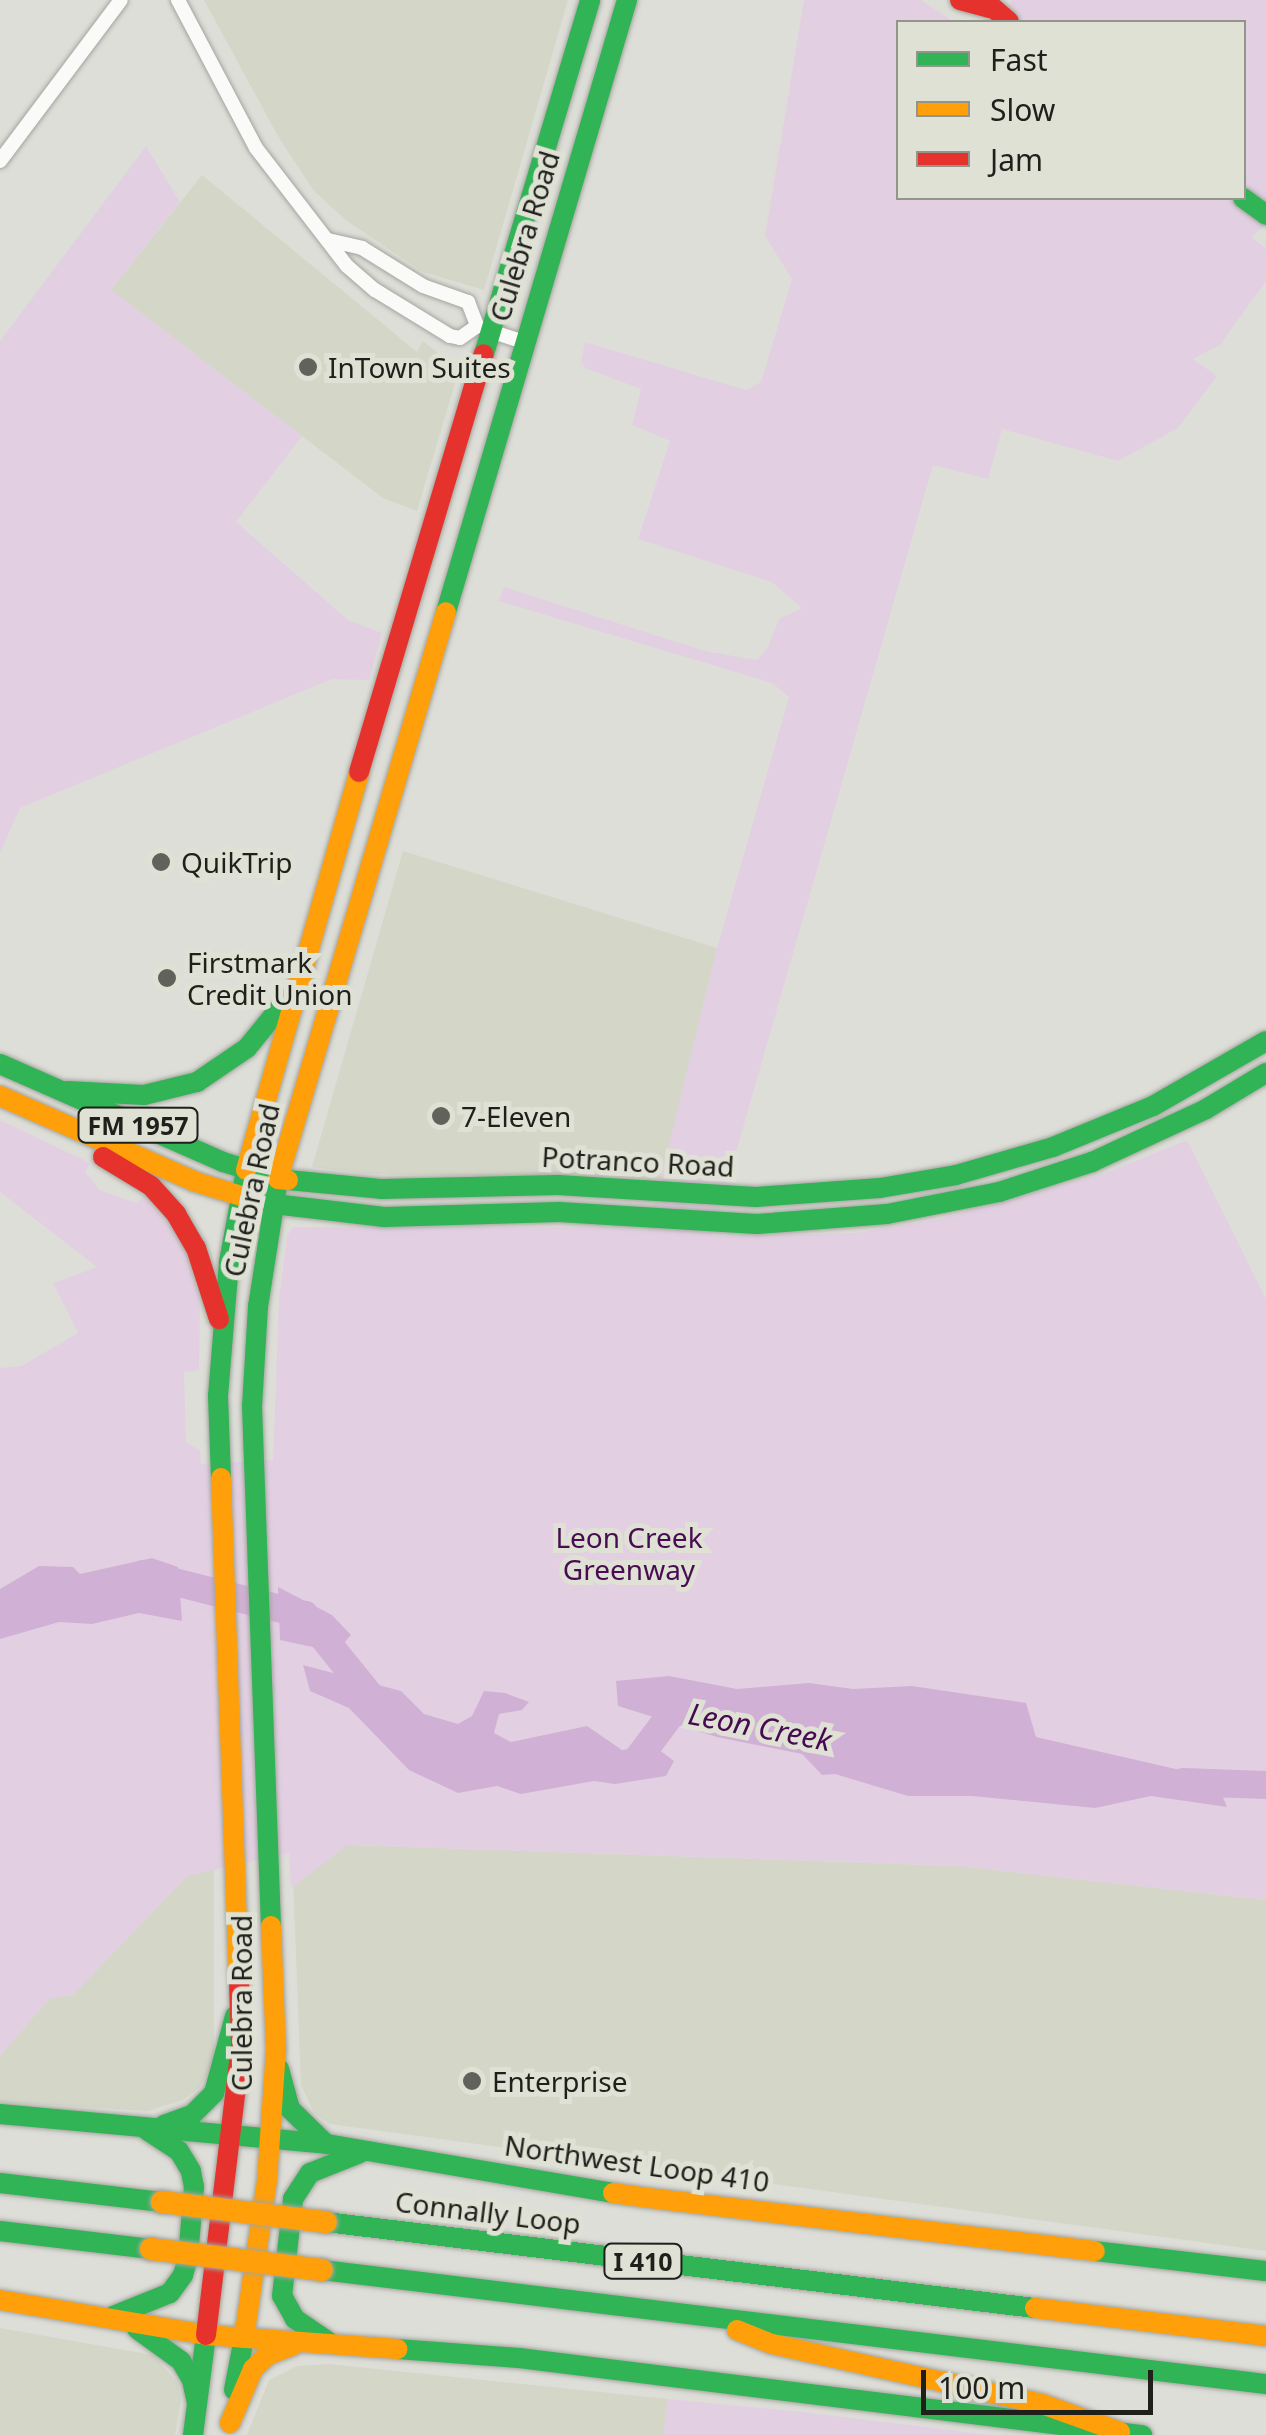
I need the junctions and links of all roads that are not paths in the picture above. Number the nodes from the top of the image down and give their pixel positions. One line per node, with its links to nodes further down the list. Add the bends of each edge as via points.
1 (121, 0): 7 (street)
2 (178, 0): 10 (street, via 256,148)
3 (590, 0): 11 (main road, Culebra Road)
4 (627, 0): 12 (main road, Culebra Road)
5 (960, 0): 6 (main road)
6 (994, 10)
7 (2, 154)
8 (1246, 200): 9 (main road)
9 (1266, 215)
10 (328, 240): 11 (street, via 362,248 422,286 468,302); 11 (street, via 375,290 450,336)
11 (485, 329): 12 (street); 13 (main road, Culebra Road)
12 (523, 342): 23 (main road, Culebra Road)
13 (297, 985): 17 (main road, via 247,1048 197,1082 144,1095); 21 (main road, Culebra Road)
14 (1266, 1042): 20 (main road, Potranco Road, via 1153,1106)
15 (0, 1064): 17 (main road, Potranco Road / FM 1957)
16 (1266, 1073): 22 (main road, Potranco Road, via 1150,1137)
17 (56, 1090): 21 (main road, Potranco Road / FM 1957)
18 (0, 1096): 19 (main road, Potranco Road / FM 1957)
19 (47, 1119): 24 (main road, Potranco Road / FM 1957); 28 (main road, via 151,1186 176,1214 205,1270)
20 (1054, 1146): 22 (main road); 25 (main road, Potranco Road, via 918,1182)
21 (246, 1170): 23 (main road, Potranco Road / FM 1957); 24 (main road, Culebra Road)
22 (1062, 1173): 27 (main road, Potranco Road, via 925,1208)
23 (278, 1179): 25 (main road, Potranco Road, via 366,1188 558,1186); 26 (main road, Culebra Road)
24 (240, 1196): 26 (main road, Potranco Road / FM 1957); 28 (main road, Culebra Road)
25 (756, 1197): 27 (main road)
26 (274, 1204): 27 (main road, Potranco Road, via 384,1217 559,1212); 30 (main road, Culebra Road, via 255,1332 253,1448)
27 (757, 1224)
28 (222, 1330): 29 (main road, Culebra Road, via 219,1450)
29 (239, 1995): 32 (main road, via 214,2093 185,2118); 33 (main road, Culebra Road)
30 (276, 2050): 34 (main road, Culebra Road); 35 (main road, via 290,2109)
31 (0, 2114): 32 (main road, Northwest Loop 410)
32 (139, 2126): 33 (main road, Northwest Loop 410); 42 (main road, via 172,2145 191,2171 188,2257 170,2293)
33 (231, 2134): 34 (main road, Northwest Loop 410); 43 (main road, Culebra Road)
34 (270, 2138): 35 (main road, Northwest Loop 410); 45 (main road, Culebra Road)
35 (327, 2144): 36 (main road, Northwest Loop 410)
36 (366, 2152): 39 (main road, Northwest Loop 410, via 641,2197); 46 (main road, via 316,2169 293,2199 282,2296)
37 (0, 2183): 44 (main road, Connally Loop / I 410, bridge)
38 (0, 2231): 41 (main road, I 410, bridge)
39 (1266, 2271)
40 (0, 2300): 42 (main road)
41 (699, 2316): 47 (main road, I 410); 50 (main road, via 772,2344 1042,2404)
42 (107, 2318): 43 (main road); 48 (main road, via 169,2349 189,2374)
43 (206, 2335): 45 (main road); 48 (main road, Culebra Road)
44 (1266, 2336)
45 (244, 2338): 46 (main road); 49 (main road, Culebra Road)
46 (320, 2343): 49 (main road, via 285,2347 256,2364); 50 (main road, via 535,2360)
47 (1266, 2384)
48 (197, 2404): 51 (main road, Culebra Road)
49 (228, 2429)
50 (1131, 2434)
51 (193, 2435)

